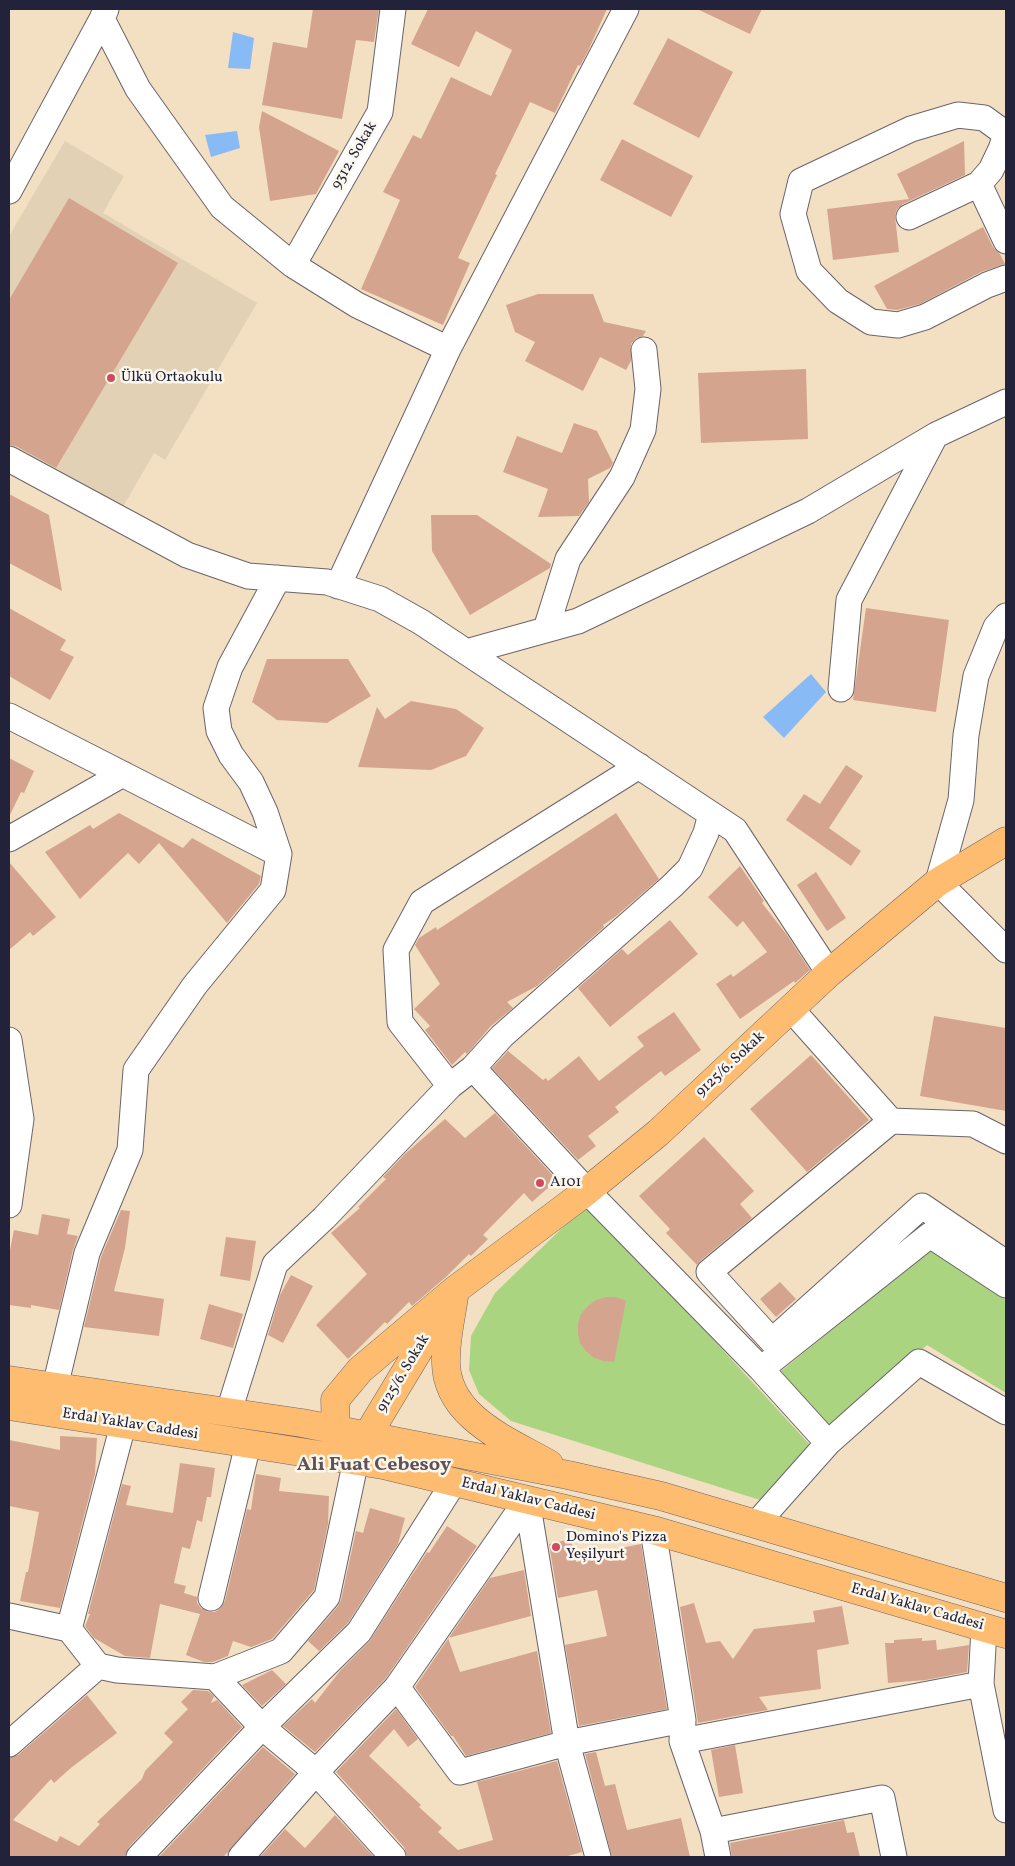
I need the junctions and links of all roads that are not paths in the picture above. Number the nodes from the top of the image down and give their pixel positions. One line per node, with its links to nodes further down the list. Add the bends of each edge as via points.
1 (393, 9): 9 (street, 9312. Sokak, via 380,112)
2 (626, 9): 11 (street)
3 (104, 14): 6 (street); 9 (street, via 138,90 222,207)
4 (1006, 135): 5 (street, via 991,170); 10 (street, via 984,118 958,115 911,129 801,181 793,214 809,271 838,301 871,322 898,325 925,317)
5 (979, 184): 7 (street); 8 (street)
6 (9, 191)
7 (909, 217)
8 (1006, 241)
9 (293, 265): 11 (street, via 358,305)
10 (1006, 278)
11 (448, 350): 17 (street)
12 (644, 350): 19 (street, via 648,389 643,430 622,477 568,559)
13 (1006, 402): 14 (street)
14 (936, 435): 19 (street, via 808,511 578,620); 21 (street, via 849,600)
15 (9, 459): 16 (street, via 187,555 248,576)
16 (278, 578): 17 (street, via 327,582); 28 (street, via 230,667 216,708 219,731 231,756 251,782)
17 (338, 586): 20 (street, via 380,599)
18 (1006, 616): 29 (street, via 996,627 976,676 960,800)
19 (546, 629): 20 (street)
20 (466, 652): 23 (street)
21 (841, 689)
22 (9, 716): 24 (street)
23 (639, 766): 25 (street); 35 (street, via 422,902 396,950 400,1022)
24 (123, 774): 26 (street); 28 (street)
25 (711, 814): 31 (street, via 735,830); 34 (street, via 690,868 502,1036)
26 (9, 839)
27 (1006, 841): 29 (main road, 9125/6. Sokak)
28 (279, 854): 45 (street, via 273,890 195,985 136,1070 130,1150 87,1253)
29 (938, 882): 30 (street); 31 (main road, 9125/6. Sokak)
30 (1006, 950)
31 (829, 973): 32 (main road, 9125/6. Sokak)
32 (791, 1009): 36 (street); 38 (main road, 9125/6. Sokak, via 658,1133)
33 (9, 1040): 39 (street, via 21,1120)
34 (473, 1068): 35 (street); 38 (street)
35 (450, 1086): 48 (street, via 324,1218 275,1264)
36 (891, 1121): 37 (street, via 973,1124); 40 (street, via 709,1272 772,1341 922,1206)
37 (1006, 1141)
38 (587, 1191): 42 (main road, 9125/6. Sokak); 43 (street)
39 (9, 1205)
40 (1006, 1263)
41 (1006, 1285): 43 (street, via 930,1235)
42 (455, 1290): 46 (main road, 9125/6. Sokak, via 360,1370); 52 (main road, 9125/6. Sokak); 55 (main road, via 446,1358 452,1392 469,1415 486,1428)
43 (761, 1369): 53 (street)
44 (9, 1380): 45 (main road, Erdal Yaklav Caddesi)
45 (55, 1388): 48 (main road, Erdal Yaklav Caddesi)
46 (335, 1400): 50 (main road, 9125/6. Sokak); 52 (main road)
47 (9, 1406): 51 (main road, Erdal Yaklav Caddesi)
48 (228, 1411): 50 (main road, Erdal Yaklav Caddesi)
49 (1006, 1412): 53 (street, via 919,1362)
50 (302, 1423): 52 (main road, Erdal Yaklav Caddesi)
51 (123, 1425): 54 (main road, Erdal Yaklav Caddesi); 63 (street)
52 (350, 1442): 54 (main road, Erdal Yaklav Caddesi, via 307,1452); 55 (main road, Erdal Yaklav Caddesi); 56 (main road, Erdal Yaklav Caddesi, via 383,1465); 66 (street, via 328,1597 281,1651)
53 (828, 1443): 58 (street)
54 (248, 1444): 60 (street)
55 (568, 1475): 58 (main road, Erdal Yaklav Caddesi, via 661,1496)
56 (454, 1482): 57 (main road, Erdal Yaklav Caddesi); 69 (street, via 359,1632)
57 (527, 1500): 59 (main road, Erdal Yaklav Caddesi); 68 (street); 71 (street)
58 (756, 1524): 61 (main road, Erdal Yaklav Caddesi)
59 (653, 1530): 64 (main road, Erdal Yaklav Caddesi); 70 (street)
60 (211, 1598)
61 (1006, 1598)
62 (9, 1616): 63 (street)
63 (69, 1629): 65 (street)
64 (995, 1631): 67 (street)
65 (98, 1666): 66 (street); 72 (street)
66 (215, 1677): 69 (street)
67 (981, 1684): 70 (street); 74 (street)
68 (397, 1687): 71 (street, via 460,1772); 73 (street)
69 (262, 1727): 73 (street); 77 (street)
70 (683, 1731): 71 (street); 75 (street)
71 (567, 1743): 79 (street)
72 (9, 1744)
73 (316, 1772): 76 (street); 78 (street)
74 (1006, 1810)
75 (713, 1831): 80 (street); 81 (street, via 882,1798)
76 (244, 1856)
77 (140, 1857)
78 (392, 1857)
79 (598, 1857)
80 (718, 1857)
81 (894, 1857)

